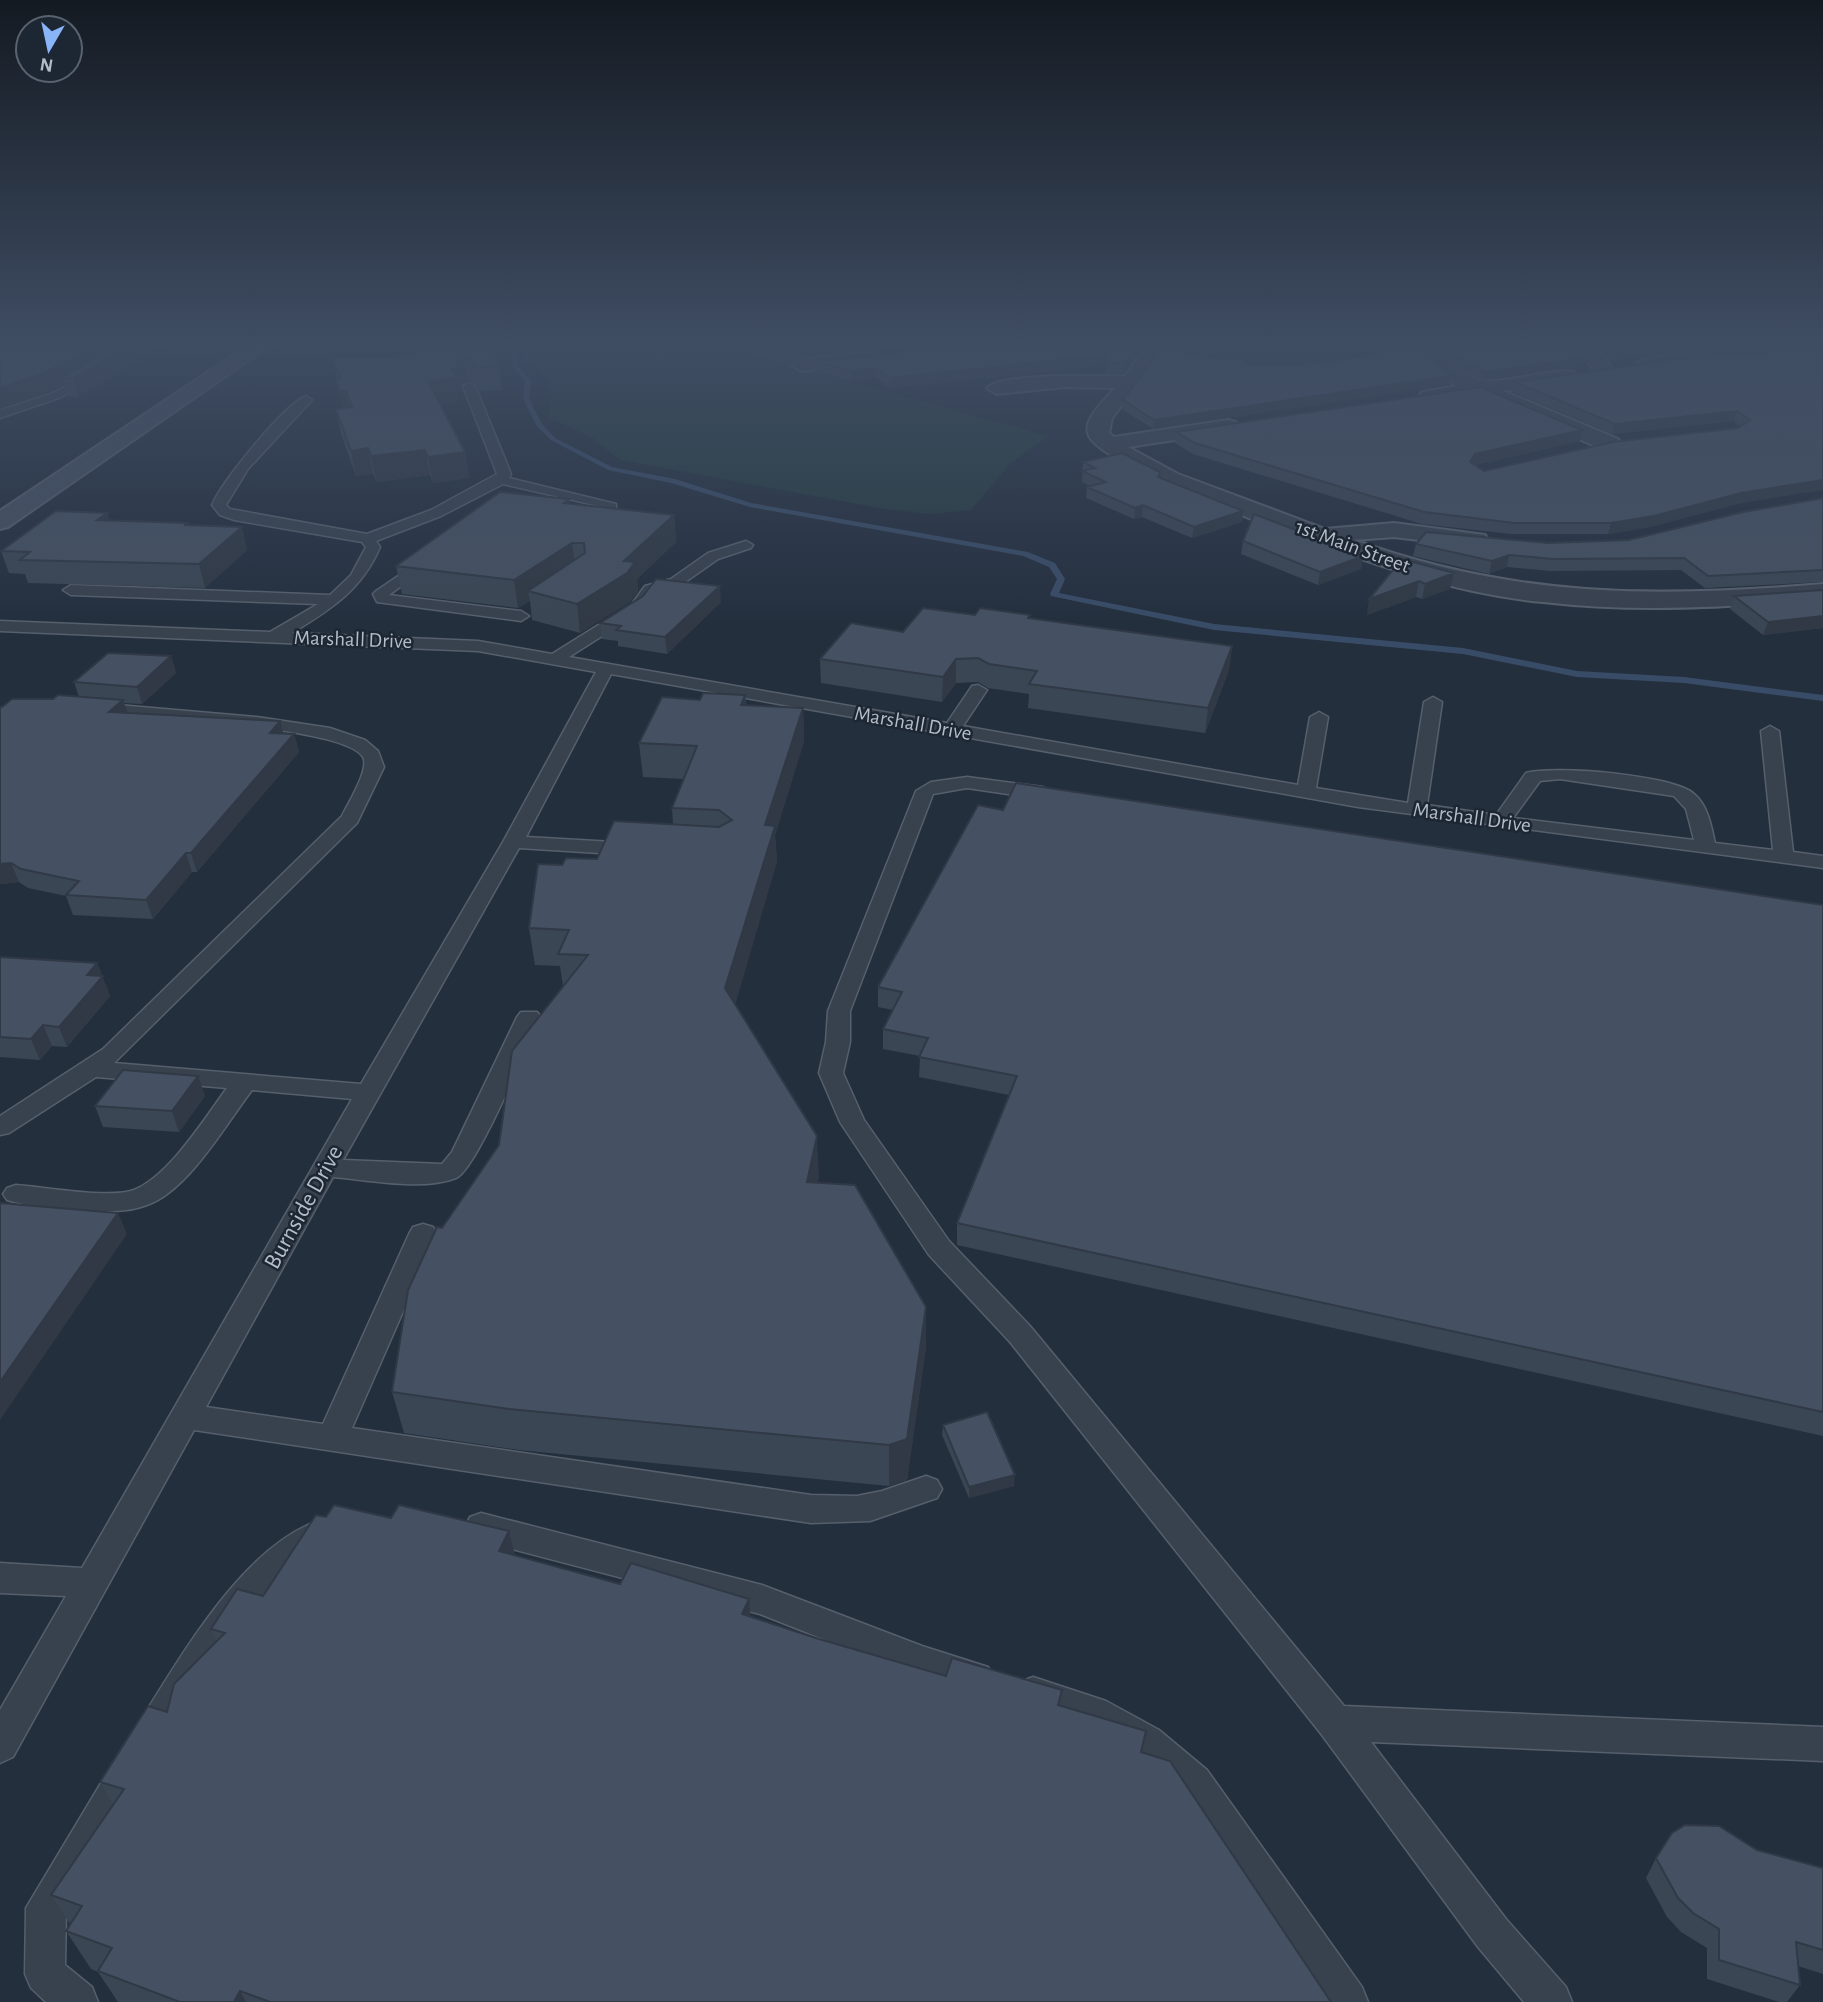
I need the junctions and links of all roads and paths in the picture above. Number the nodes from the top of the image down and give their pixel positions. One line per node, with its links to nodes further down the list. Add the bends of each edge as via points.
1 (128, 435): 13 (main road)
2 (274, 435): 15 (lane, via 221,496 219,505 225,512)
3 (489, 435): 11 (lane, via 504,474)
4 (1099, 435): 8 (street)
5 (1167, 435): 8 (street)
6 (1590, 435): 9 (street)
7 (1638, 441): 9 (street)
8 (1108, 444): 14 (street, 1st Main Street, via 1130,462)
9 (1610, 444): 10 (street)
10 (1571, 453)
11 (501, 480): 12 (lane); 15 (lane, via 436,513)
12 (611, 507)
13 (0, 522)
14 (1322, 535): 16 (street, via 1394,530); 20 (street, 1st Main Street, via 1451,578 1578,597 1694,601)
15 (367, 539): 21 (lane, via 373,547 366,568 354,585)
16 (1497, 542)
17 (746, 545): 25 (lane, via 713,556 677,582 650,589 638,607)
18 (435, 555): 24 (lane, via 392,584 381,594 382,599 528,612)
19 (71, 590): 21 (lane)
20 (1823, 592)
21 (333, 600): 23 (lane)
22 (0, 626): 23 (lane, Marshall Drive)
23 (276, 636): 24 (lane, Marshall Drive)
24 (478, 646): 25 (lane, Marshall Drive)
25 (555, 659): 26 (lane, Marshall Drive)
26 (606, 668): 31 (lane, Marshall Drive); 37 (lane, Burnside Drive)
27 (978, 690): 31 (lane)
28 (1433, 702): 35 (lane)
29 (76, 706): 43 (lane, via 330,733 359,744 372,755 375,767 350,819)
30 (1319, 717): 33 (lane)
31 (952, 730): 33 (lane, Marshall Drive)
32 (1770, 732): 40 (lane)
33 (1306, 792): 35 (lane, Marshall Drive)
34 (1069, 797): 57 (lane, via 958,783 925,791 839,1011 831,1073 852,1122 939,1248 1020,1334)
35 (1417, 809): 36 (lane, Marshall Drive)
36 (1501, 822): 38 (lane, Marshall Drive); 38 (lane, via 1534,777 1565,774 1680,792 1696,808)
37 (513, 842): 39 (lane); 45 (lane, Burnside Drive)
38 (1706, 848): 40 (lane, Marshall Drive)
39 (652, 850)
40 (1784, 858): 41 (lane, Marshall Drive)
41 (1823, 862)
42 (529, 1017): 47 (lane, via 463,1156 451,1171 435,1175)
43 (92, 1069): 44 (lane); 46 (lane)
44 (245, 1082): 45 (lane); 48 (lane, via 174,1171 141,1198 123,1201)
45 (368, 1092): 47 (lane, Burnside Drive)
46 (0, 1127)
47 (325, 1168): 50 (lane, Burnside Drive)
48 (16, 1194)
49 (423, 1234): 51 (lane)
50 (185, 1416): 51 (lane); 56 (lane, Burnside Drive)
51 (332, 1438): 52 (lane, via 810,1509 857,1512 882,1508)
52 (926, 1489)
53 (448, 1521): 61 (lane, via 762,1600 922,1662 1093,1713 1146,1742 1194,1783)
54 (344, 1526): 60 (lane, via 318,1535 282,1559 222,1623 46,1908 46,1974)
55 (0, 1578): 56 (lane)
56 (91, 1583): 59 (lane, Burnside Drive)
57 (1335, 1723): 58 (lane); 62 (lane, via 1492,1933)
58 (1823, 1744)
59 (0, 1745)
60 (77, 2002)
61 (1347, 2002)
62 (1551, 2002)

